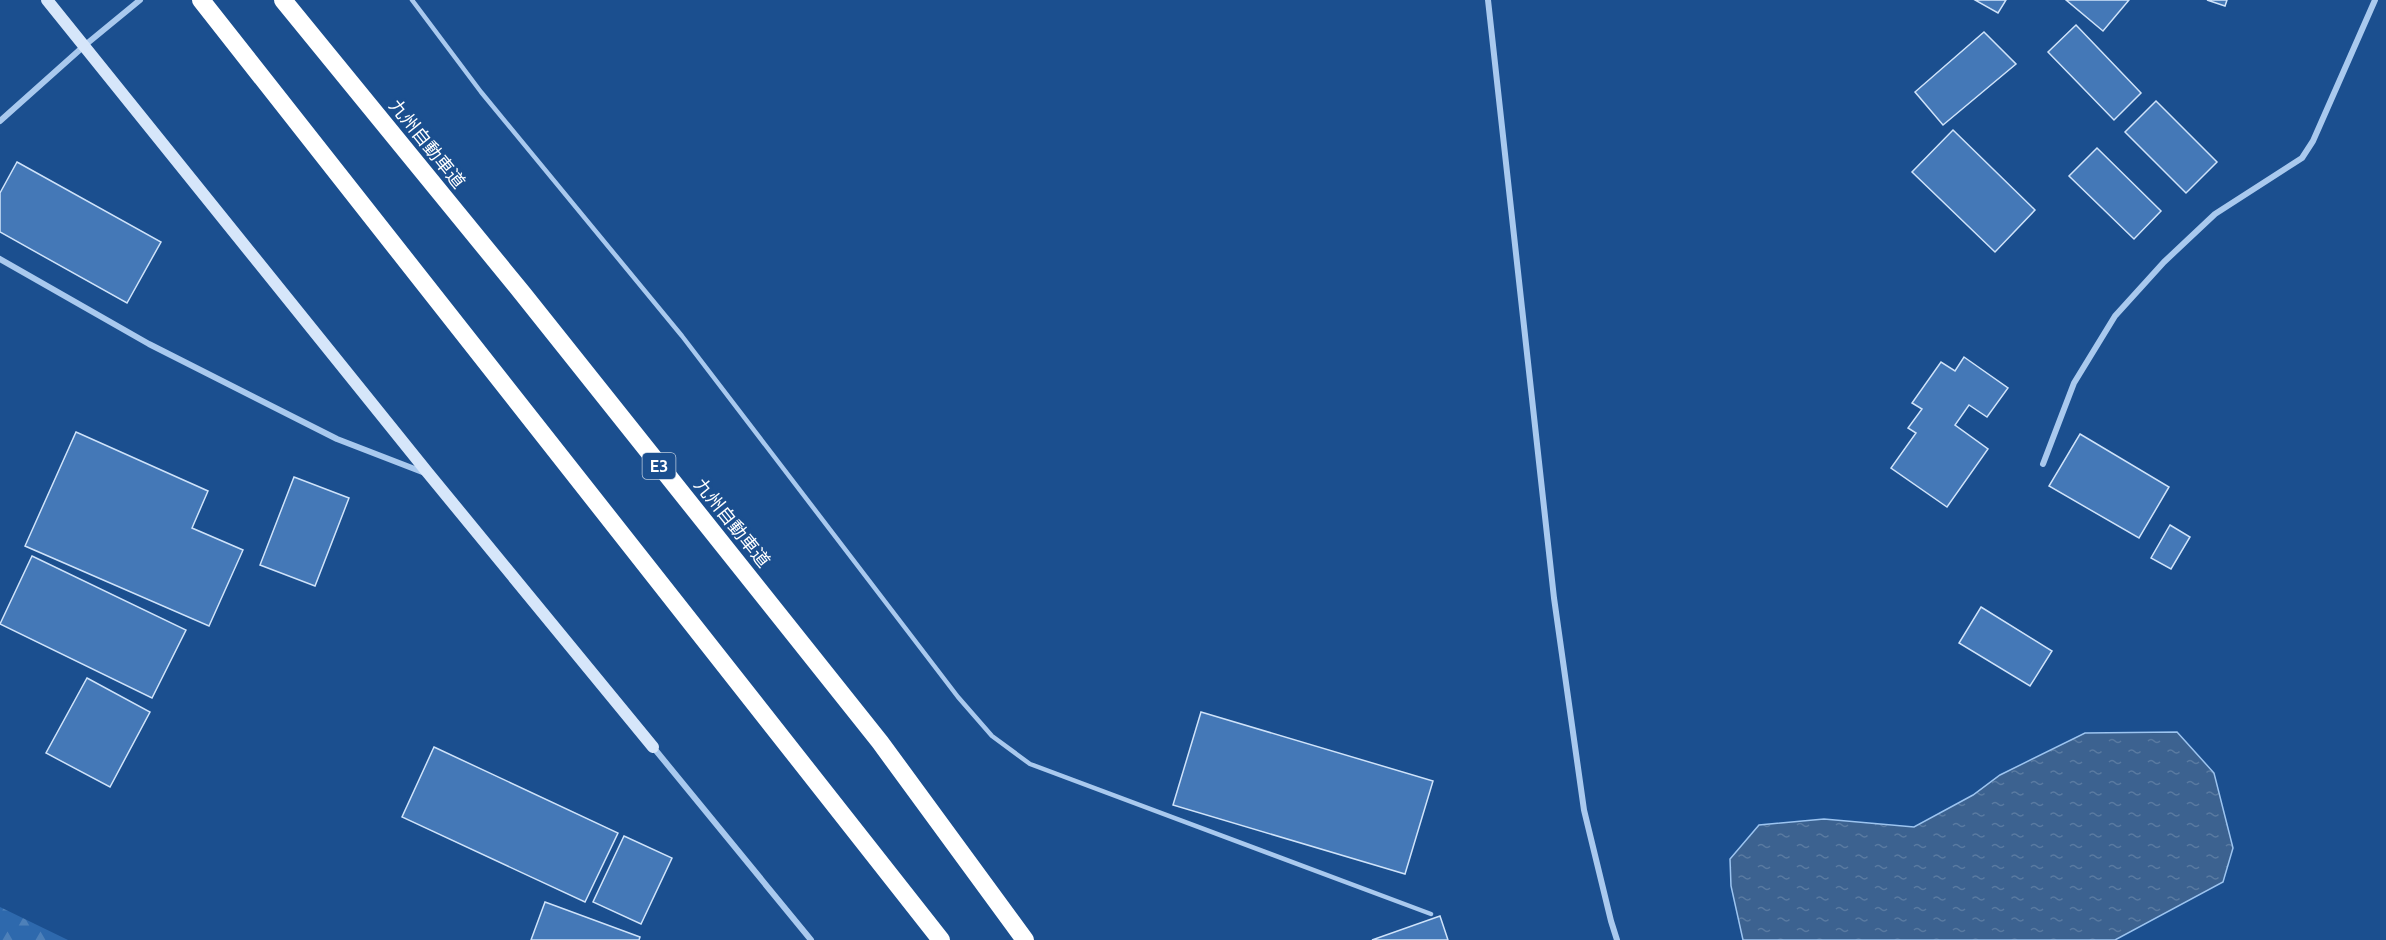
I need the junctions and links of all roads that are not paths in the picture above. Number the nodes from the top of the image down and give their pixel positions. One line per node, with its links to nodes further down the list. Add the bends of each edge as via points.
1 (47, 0): 8 (street)
2 (140, 0): 8 (street)
3 (201, 0): 16 (highway)
4 (283, 0): 17 (highway, 九州自動車道 / E3, via 880,742)
5 (412, 0): 14 (lane, via 481,92 682,336 992,736 1030,764)
6 (1488, 0): 18 (street, via 1554,598 1584,810)
7 (2375, 0): 11 (street, via 2302,159 2215,214 2115,316 2074,383)
8 (84, 46): 9 (street); 12 (street)
9 (0, 121)
10 (0, 259): 12 (street, via 148,344 326,434)
11 (2043, 464)
12 (428, 474): 13 (street)
13 (653, 747): 15 (street)
14 (1431, 914)
15 (811, 940)
16 (941, 940)
17 (1025, 940)
18 (1617, 940)

